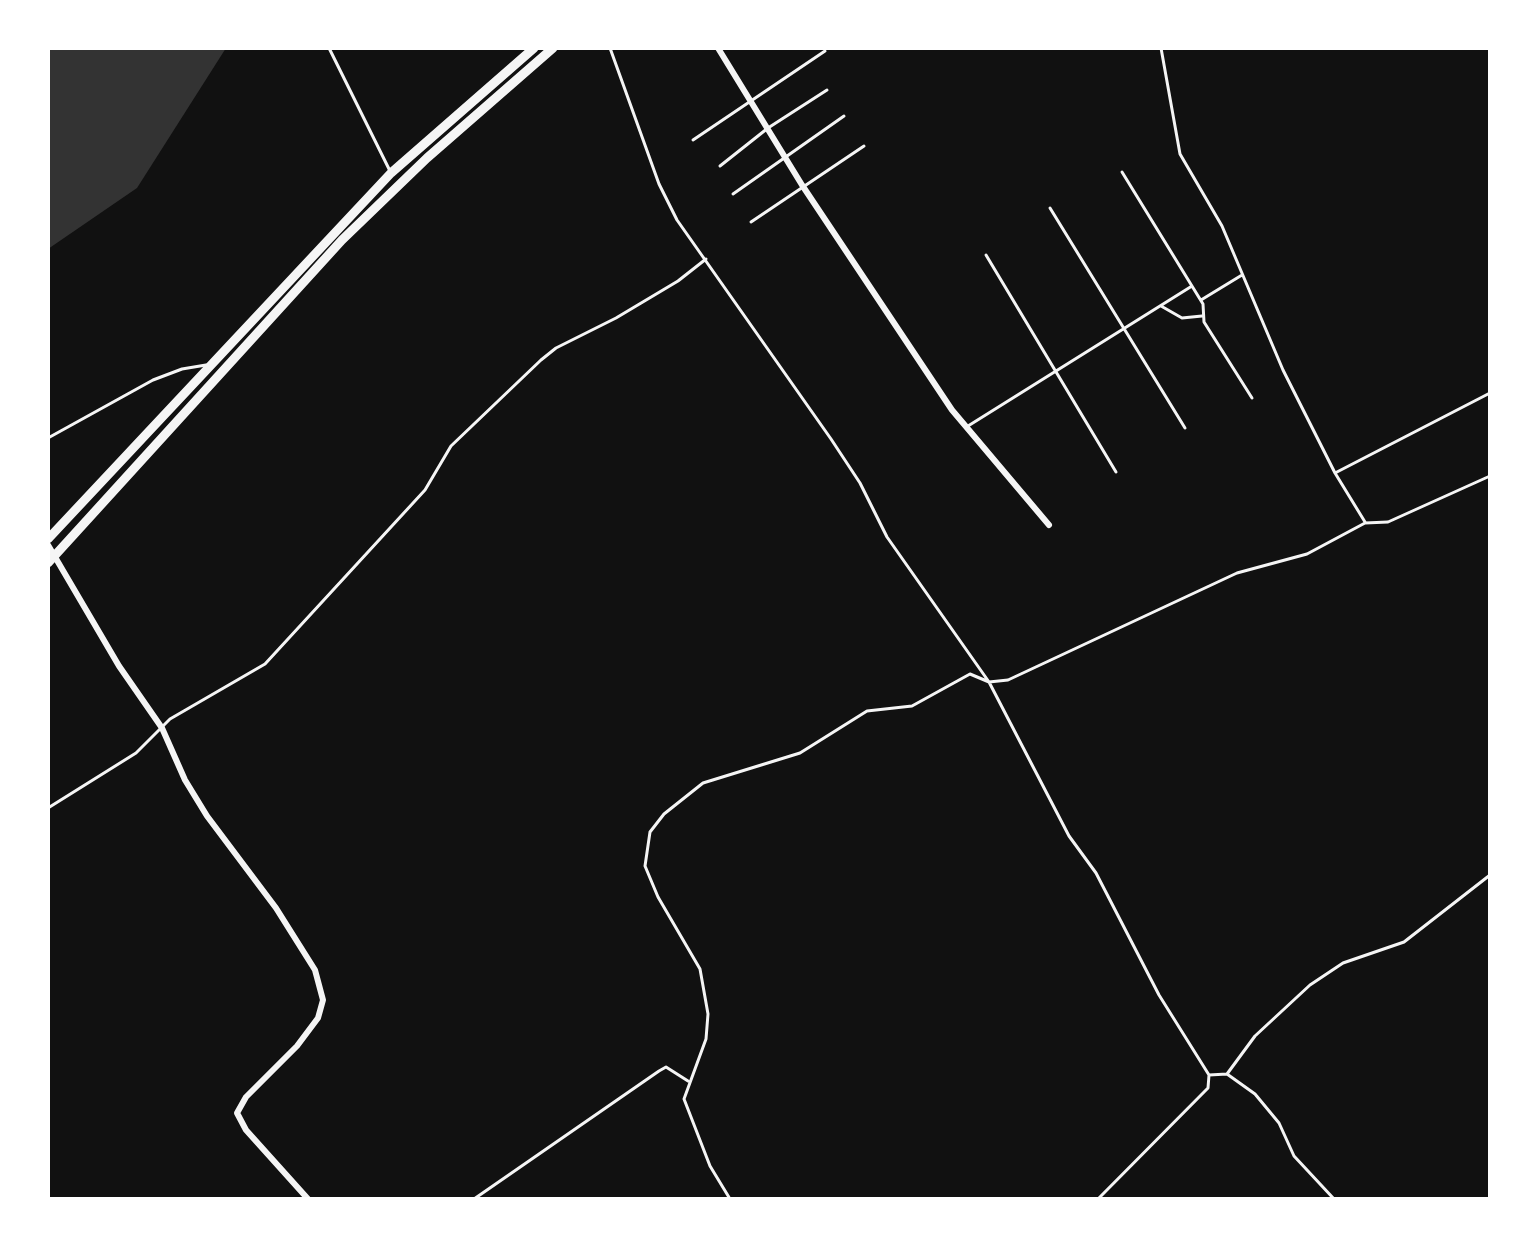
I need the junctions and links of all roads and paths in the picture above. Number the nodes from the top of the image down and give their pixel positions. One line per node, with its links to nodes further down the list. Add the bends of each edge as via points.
1 (329, 48): 17 (lane)
2 (534, 48): 17 (main road)
3 (553, 48): 43 (main road, via 342,240)
4 (610, 48): 23 (lane, via 659,184)
5 (718, 48): 9 (street)
6 (1161, 48): 24 (lane, via 1180,154 1222,226)
7 (825, 51): 9 (lane)
8 (827, 90): 11 (lane)
9 (749, 100): 11 (street); 12 (lane)
10 (844, 116): 14 (lane)
11 (768, 128): 14 (street); 15 (lane)
12 (693, 140)
13 (864, 146): 18 (lane)
14 (785, 157): 18 (street); 19 (lane)
15 (720, 166)
16 (1122, 172): 25 (lane)
17 (391, 173): 30 (main road)
18 (802, 185): 21 (lane); 34 (street)
19 (733, 194)
20 (1050, 208): 29 (lane)
21 (751, 222)
22 (986, 255): 31 (lane)
23 (706, 259): 44 (lane, via 831,439 887,537); 45 (lane, via 678,281 541,360 451,446 425,490 275,654)
24 (1242, 275): 26 (lane); 38 (lane)
25 (1192, 286): 26 (lane); 27 (lane)
26 (1201, 300): 28 (lane)
27 (1161, 306): 28 (lane, via 1182,318); 29 (lane)
28 (1203, 316): 33 (lane)
29 (1124, 328): 31 (lane); 35 (lane)
30 (214, 364): 36 (lane, via 153,380); 42 (main road)
31 (1055, 371): 34 (lane); 37 (lane)
32 (1490, 393): 38 (lane)
33 (1252, 398)
34 (965, 428): 41 (street)
35 (1185, 428)
36 (48, 438)
37 (1116, 472)
38 (1335, 473): 40 (lane)
39 (1490, 476): 40 (lane, via 1388,522)
40 (1365, 523): 44 (lane, via 1307,554 1237,573 1008,680)
41 (1049, 525)
42 (48, 542): 43 (street)
43 (51, 559): 45 (street)
44 (989, 682): 49 (lane, via 1062,823 1096,873 1159,995); 50 (lane, via 970,674 912,706 867,711 800,753 703,783 655,824 645,848 645,866 700,969 708,1014 700,1058)
45 (162, 728): 46 (lane, via 136,753); 51 (street, via 199,804 296,937 321,986 318,1018 237,1113)
46 (48, 808)
47 (1490, 875): 48 (lane, via 1404,942 1343,963 1310,985 1255,1036)
48 (1227, 1074): 49 (lane); 55 (lane, via 1255,1094 1279,1123 1294,1156)
49 (1209, 1075): 54 (lane, via 1208,1088)
50 (688, 1081): 52 (lane, via 666,1067); 53 (lane, via 684,1099 710,1166)
51 (308, 1199)
52 (474, 1199)
53 (730, 1199)
54 (1098, 1199)
55 (1334, 1199)

